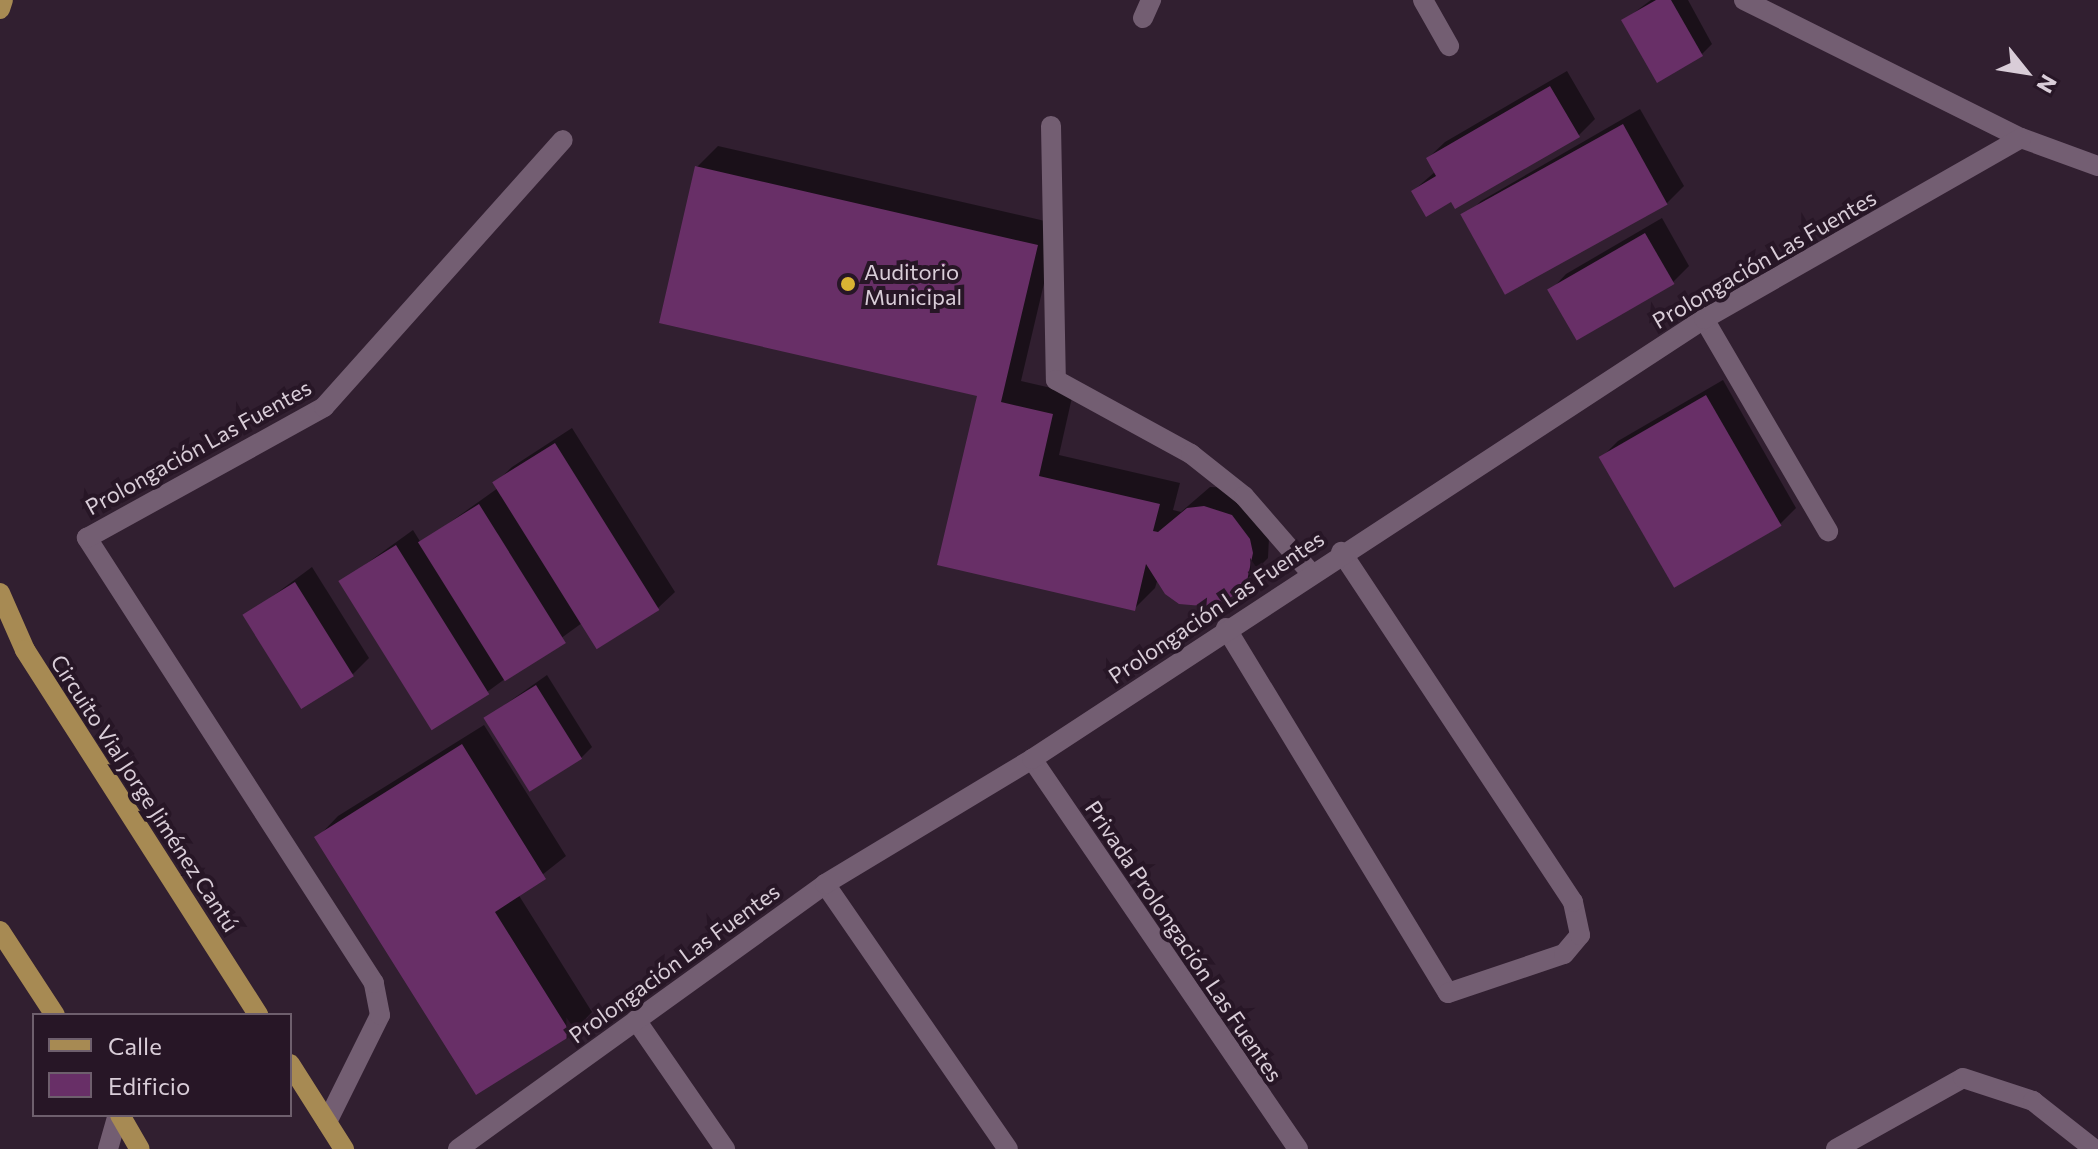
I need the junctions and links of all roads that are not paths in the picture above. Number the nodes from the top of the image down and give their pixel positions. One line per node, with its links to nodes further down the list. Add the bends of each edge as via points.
1 (3, 0): 4 (main road)
2 (1423, 0): 5 (street)
3 (1744, 0): 7 (street)
4 (0, 9)
5 (1449, 46)
6 (1051, 126): 13 (street, via 1056,380 1191,454 1244,496)
7 (2021, 138): 9 (street); 10 (street, Prolongación Las Fuentes)
8 (563, 140): 25 (street, Prolongación Las Fuentes, via 324,407 87,538 374,983 380,1015)
9 (2098, 166)
10 (1704, 319): 11 (street); 12 (street, Prolongación Las Fuentes)
11 (1828, 531)
12 (1341, 552): 13 (street, Prolongación Las Fuentes); 15 (street, via 1573,902 1580,935 1564,954 1448,993)
13 (1310, 572): 15 (street, Prolongación Las Fuentes)
14 (0, 593): 20 (main road, Circuito Vial Jorge Jiménez Cantú, via 25,650)
15 (1226, 628): 16 (street, Prolongación Las Fuentes)
16 (1032, 759): 17 (street, Prolongación Las Fuentes); 32 (street, Privada Prolongación Las Fuentes)
17 (825, 884): 21 (street, Prolongación Las Fuentes); 31 (street)
18 (0, 931): 19 (main road)
19 (54, 1013)
20 (257, 1013)
21 (636, 1020): 29 (street, Prolongación Las Fuentes); 30 (street)
22 (292, 1067): 25 (main road)
23 (118, 1117): 26 (street)
24 (120, 1117): 27 (main road)
25 (327, 1122): 28 (main road)
26 (108, 1149)
27 (140, 1149)
28 (344, 1149)
29 (458, 1149)
30 (725, 1149)
31 (1008, 1149)
32 (1298, 1149)
33 (1836, 1149): 34 (street, via 1963,1078 2033,1101)
34 (2094, 1149)

